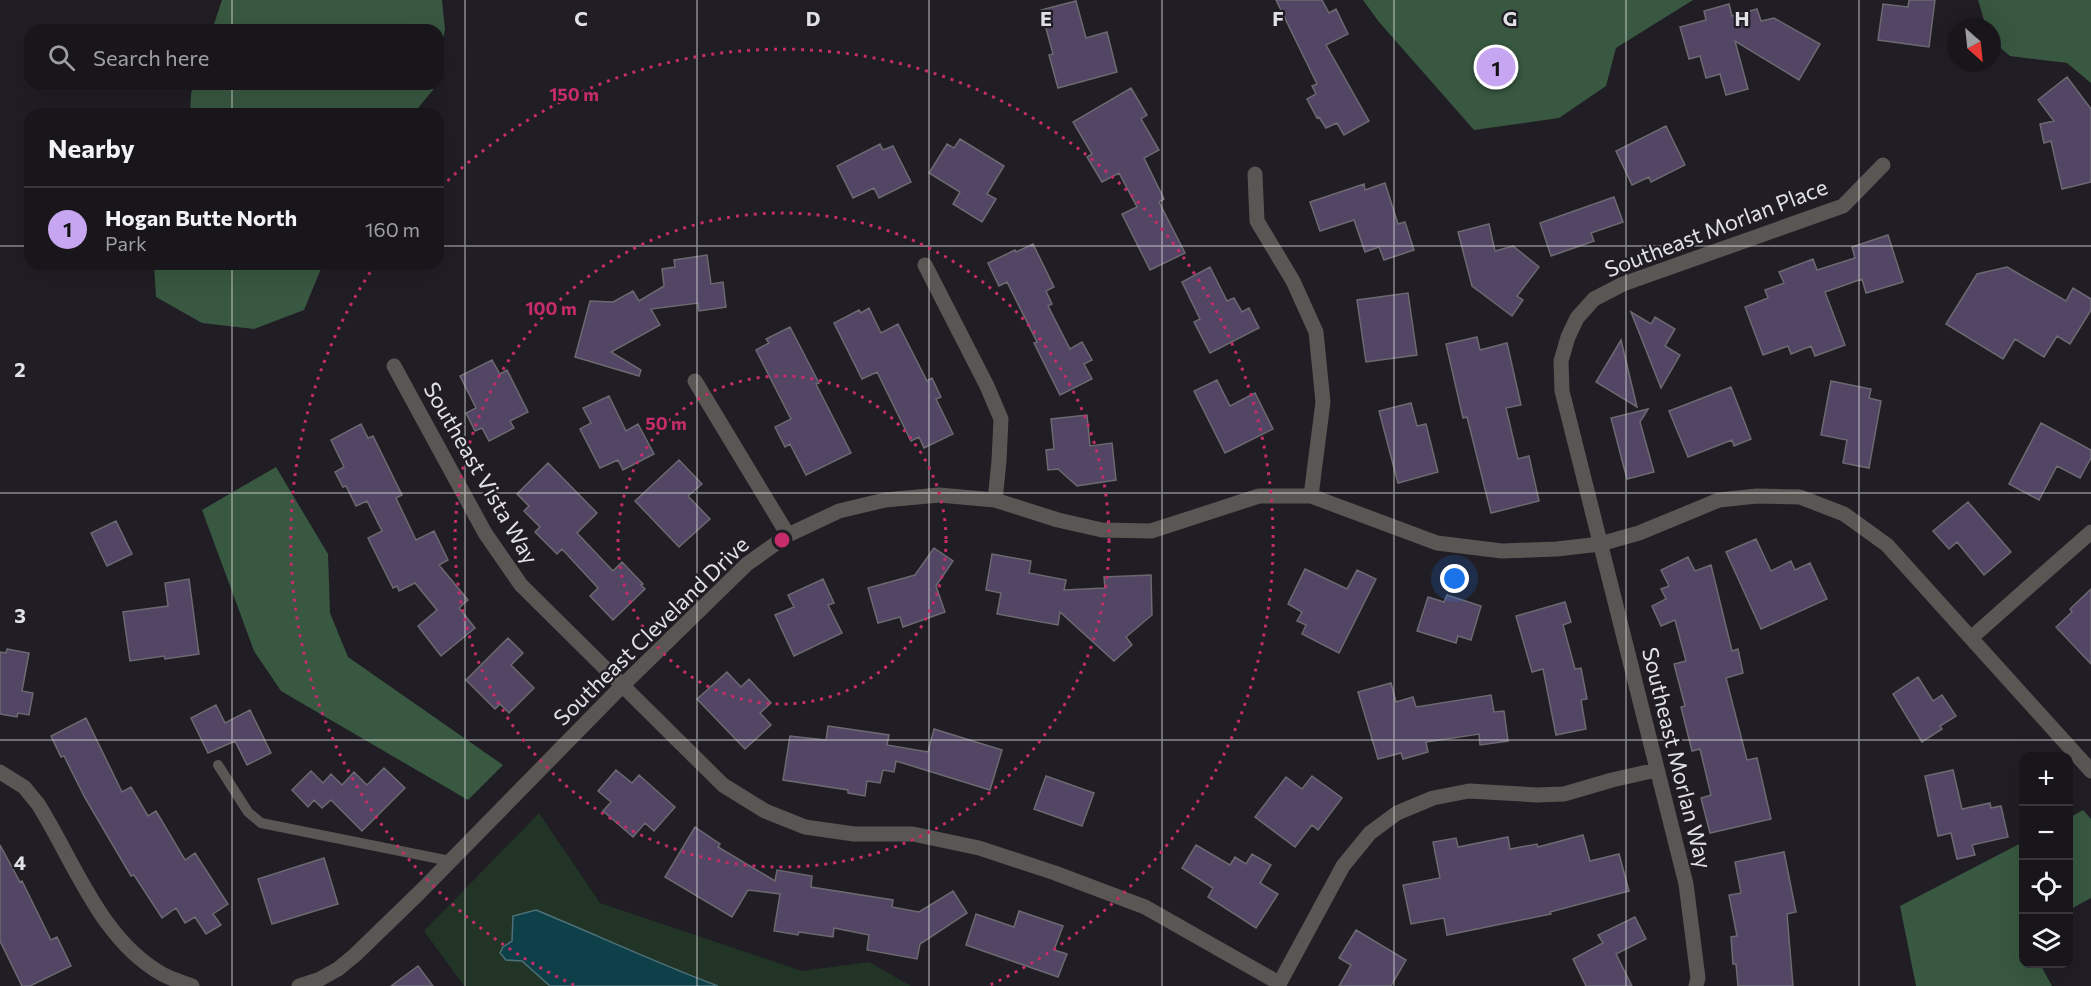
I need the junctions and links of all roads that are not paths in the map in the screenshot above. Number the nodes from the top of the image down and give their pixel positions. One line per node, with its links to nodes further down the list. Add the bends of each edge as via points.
1 (1883, 165): 10 (street, Southeast Morlan Place, via 1843,206 1623,284 1594,299 1576,318 1561,361 1562,391)
2 (1255, 174): 6 (street, via 1257,221 1293,282 1316,332 1323,402)
3 (925, 265): 7 (street, via 1001,419)
4 (394, 366): 12 (street, Southeast Vista Way, via 500,557 521,585)
5 (695, 381): 9 (street)
6 (1311, 496): 7 (street, Southeast Cleveland Drive, via 1259,496 1151,531 1102,530); 10 (street, Southeast Cleveland Drive, via 1437,543 1502,551)
7 (995, 500): 9 (street, Southeast Cleveland Drive, via 939,495 885,500 839,512)
8 (2091, 532): 11 (street)
9 (788, 535): 12 (street, Southeast Cleveland Drive, via 747,564)
10 (1600, 544): 11 (street, Southeast Cleveland Drive, via 1639,533 1719,500 1800,497 1844,514 1887,545); 14 (street, Southeast Morlan Way)
11 (1971, 638): 15 (street, Southeast Cleveland Drive)
12 (622, 686): 17 (street, Southeast Cleveland Drive); 19 (street, Southeast Vista Way, via 723,785 765,811 805,827 854,834 913,834 979,848 1055,873 1145,907)
13 (218, 765): 17 (lane, via 248,812 261,823)
14 (1656, 770): 19 (street, via 1564,794 1469,791 1433,798 1397,813 1370,833 1344,866); 22 (street, Southeast Morlan Way, via 1686,884)
15 (2091, 771)
16 (0, 772): 20 (street, via 24,787 38,804 111,929 127,947 162,974)
17 (450, 861): 18 (street, Southeast Cleveland Drive)
18 (322, 983): 21 (street, Southeast Cleveland Drive)
19 (1278, 984)
20 (192, 986)
21 (299, 986)
22 (1696, 986)

